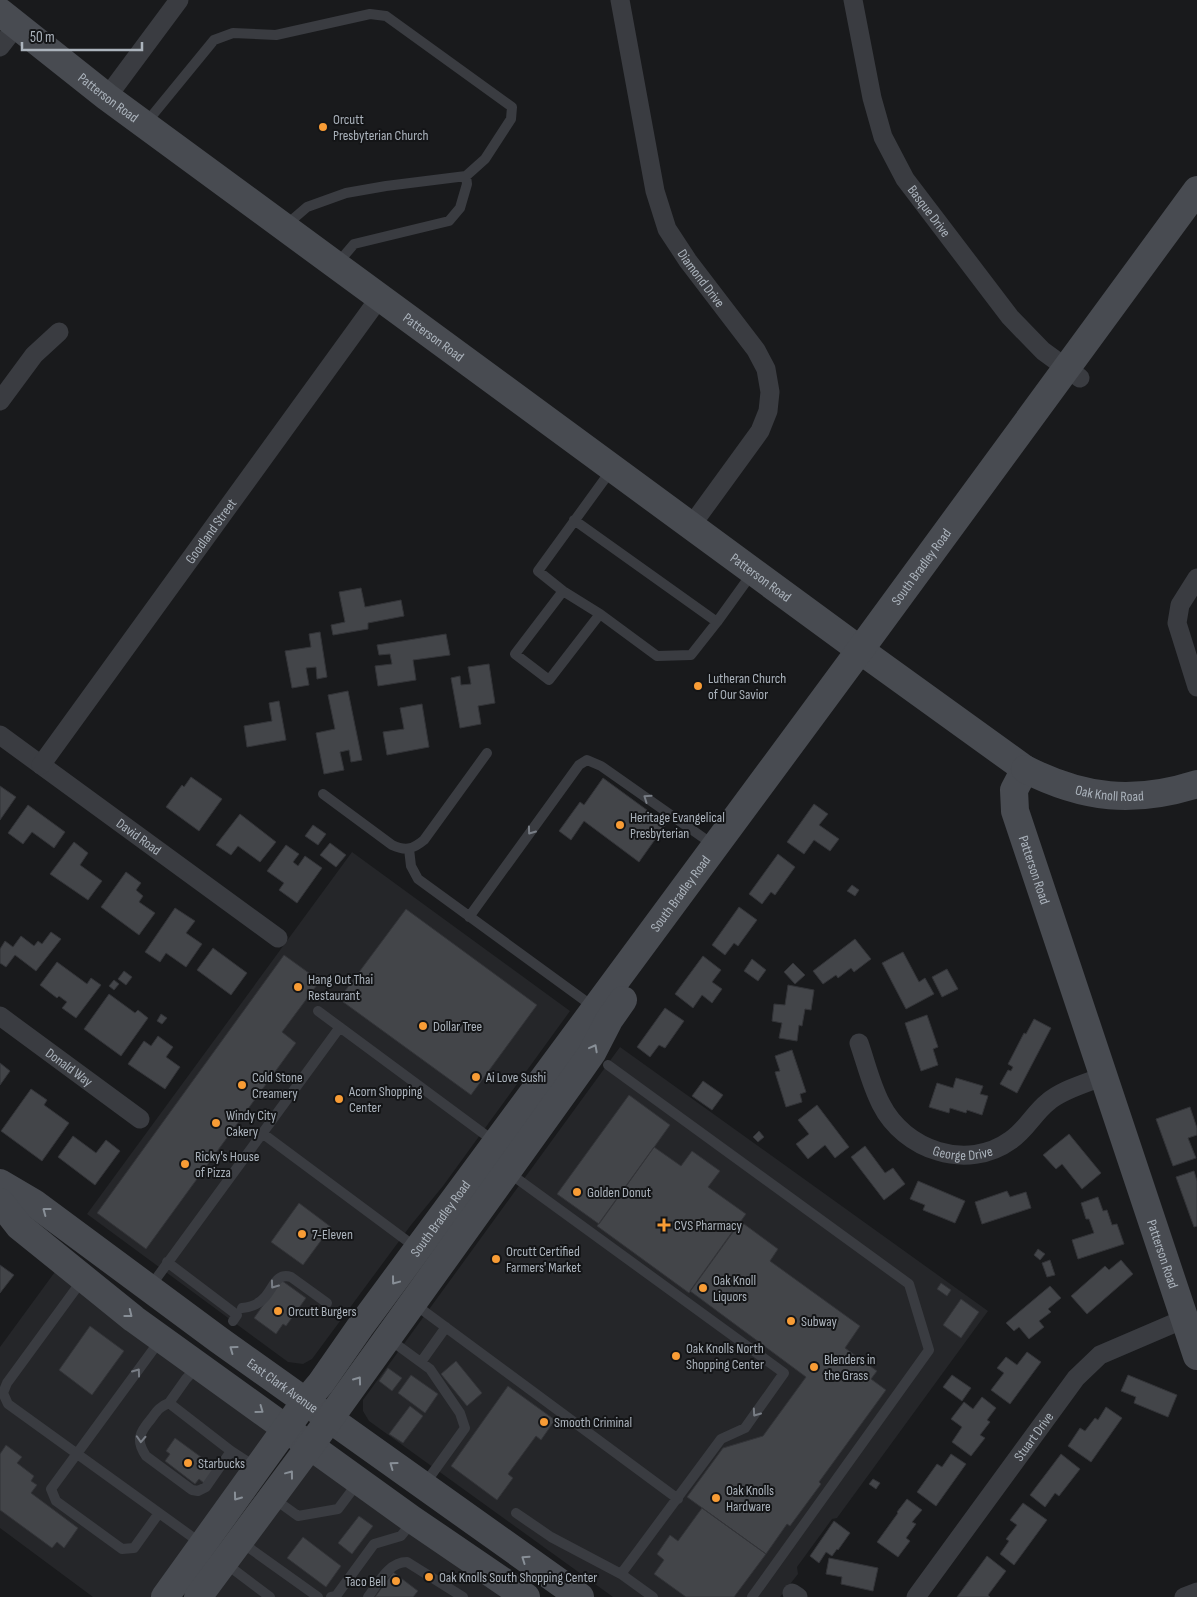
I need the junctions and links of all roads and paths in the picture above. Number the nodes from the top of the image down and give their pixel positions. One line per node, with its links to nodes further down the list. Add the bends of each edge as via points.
1 (179, 0): 6 (street)
2 (620, 0): 19 (street, Diamond Drive, via 655,191 667,229 756,350 766,369 770,392 768,411 760,431)
3 (853, 0): 15 (street, Basque Drive, via 883,138 905,179 1010,317 1043,350)
4 (8, 18): 5 (street); 6 (main road, Patterson Road)
5 (0, 48)
6 (107, 97): 7 (main road, Patterson Road)
7 (145, 124): 8 (lane, via 214,40 233,34 276,35 370,14 386,16 512,107 511,118 485,159); 11 (main road, Patterson Road)
8 (466, 176): 11 (lane, via 346,192 307,207); 12 (lane, via 460,208 448,221 354,244)
9 (1197, 190): 15 (main road, South Bradley Road)
10 (1197, 217): 15 (main road, South Bradley Road)
11 (284, 227): 12 (main road, Patterson Road)
12 (337, 265): 13 (main road, Patterson Road)
13 (380, 297): 17 (main road, Patterson Road); 29 (street, Goodland Street)
14 (59, 332): 16 (street, via 34,355)
15 (1073, 373): 25 (main road, South Bradley Road)
16 (0, 401)
17 (612, 468): 18 (lane); 19 (main road, Patterson Road)
18 (574, 520): 22 (lane, via 538,571); 24 (lane)
19 (691, 526): 20 (main road, Patterson Road)
20 (754, 572): 24 (lane); 25 (main road, Patterson Road)
21 (1197, 578): 26 (street, via 1180,605 1177,623)
22 (563, 592): 23 (lane); 23 (lane, via 515,654 549,680)
23 (600, 614): 24 (lane, via 657,656 691,655)
24 (717, 622)
25 (867, 655): 30 (main road, Patterson Road); 33 (main road, South Bradley Road); 38 (main road, South Bradley Road)
26 (1197, 687)
27 (0, 735): 29 (street, David Road)
28 (487, 753): 34 (lane, via 424,840)
29 (41, 765): 36 (street, David Road)
30 (1025, 769): 31 (main road, Oak Knoll Road, via 1049,781 1085,792 1124,796 1153,794); 44 (main road, Patterson Road, via 1014,790 1015,811)
31 (1197, 784)
32 (323, 794): 34 (lane, via 392,845)
33 (716, 847): 35 (lane, one-way to 35, via 601,766 587,760 579,765); 38 (main road, South Bradley Road)
34 (409, 849): 35 (lane, via 411,866 418,879)
35 (469, 916): 38 (lane)
36 (278, 938)
37 (318, 1011): 40 (lane)
38 (602, 1014): 43 (main road, South Bradley Road, one-way to 38, via 592,1053); 47 (main road, South Bradley Road)
39 (0, 1016): 45 (street, Donald Way)
40 (340, 1027): 46 (lane); 47 (lane)
41 (859, 1042): 44 (street, George Drive, via 881,1104 892,1121 927,1148 960,1156 994,1150 1011,1141 1048,1102)
42 (608, 1065): 99 (lane, via 909,1284 930,1350)
43 (580, 1070): 47 (main road, via 555,1084 519,1134); 48 (main road, South Bradley Road)
44 (1103, 1076): 60 (main road, Patterson Road)
45 (140, 1119)
46 (262, 1133): 52 (lane); 54 (lane)
47 (496, 1143): 52 (main road, South Bradley Road); 53 (main road, via 498,1149 493,1166 454,1222)
48 (507, 1171): 53 (main road, South Bradley Road); 79 (lane, one-way to 79, via 784,1373 745,1428 721,1440)
49 (0, 1183): 56 (main road, East Clark Avenue, one-way to 49, via 34,1203)
50 (0, 1202): 51 (main road, East Clark Avenue)
51 (19, 1226): 55 (main road, East Clark Avenue); 56 (main road, via 52,1238 126,1290 136,1293)
52 (418, 1249): 68 (main road, South Bradley Road, one-way to 68)
53 (450, 1251): 58 (main road, South Bradley Road)
54 (167, 1262): 56 (lane); 61 (lane, via 237,1315)
55 (84, 1278): 63 (main road, East Clark Avenue, one-way to 63); 74 (lane, via 3,1393 8,1404)
56 (149, 1288): 68 (main road, East Clark Avenue, one-way to 56)
57 (327, 1303): 59 (lane, one-way to 59, via 285,1275 279,1277 254,1306)
58 (413, 1303): 62 (lane); 64 (main road, South Bradley Road)
59 (242, 1308)
60 (1184, 1320): 65 (main road, Patterson Road); 100 (street, Stuart Drive, via 1100,1355 1076,1378)
61 (233, 1321)
62 (446, 1328): 66 (lane); 79 (lane)
63 (162, 1338): 67 (main road, East Clark Avenue); 74 (lane, one-way to 63)
64 (388, 1338): 66 (lane); 70 (main road, South Bradley Road, one-way to 64)
65 (1197, 1356)
66 (421, 1362): 77 (lane, via 430,1369 460,1413 465,1428)
67 (198, 1365): 69 (lane); 71 (main road, East Clark Avenue, one-way to 71)
68 (306, 1402): 70 (main road, East Clark Avenue); 71 (main road, South Bradley Road)
69 (169, 1403): 73 (lane); 73 (lane, one-way to 73, via 160,1406 142,1430 140,1443 146,1456 192,1490 198,1491 206,1487)
70 (330, 1419): 72 (main road, South Bradley Road); 77 (main road, East Clark Avenue, one-way to 70)
71 (286, 1429): 72 (main road, East Clark Avenue); 75 (main road, South Bradley Road)
72 (310, 1446): 76 (main road, East Clark Avenue); 78 (main road, South Bradley Road, one-way to 72)
73 (232, 1451): 75 (lane)
74 (78, 1454): 80 (lane); 80 (lane, via 51,1488 56,1501 122,1549 134,1548)
75 (258, 1468): 84 (main road, South Bradley Road, one-way to 84)
76 (360, 1480): 78 (lane, via 338,1509 298,1516); 82 (main road, East Clark Avenue)
77 (423, 1486): 89 (main road, East Clark Avenue, one-way to 77)
78 (272, 1498): 83 (main road, South Bradley Road)
79 (678, 1498): 87 (lane)
80 (159, 1513): 84 (lane)
81 (516, 1513): 87 (lane, via 551,1537)
82 (413, 1520): 85 (main road, East Clark Avenue); 94 (lane, via 401,1536 374,1544 336,1596)
83 (240, 1541): 86 (main road, South Bradley Road); 93 (lane)
84 (203, 1545): 90 (main road, South Bradley Road)
85 (451, 1546): 89 (main road, East Clark Avenue, via 458,1545); 97 (main road, East Clark Avenue)
86 (224, 1563): 91 (main road, South Bradley Road); 92 (lane)
87 (621, 1574): 98 (lane)
88 (1197, 1592): 101 (street)
89 (563, 1595)
90 (165, 1597)
91 (198, 1597)
92 (270, 1597)
93 (318, 1597)
94 (331, 1597)
95 (368, 1597): 96 (lane, via 393,1566 407,1562)
96 (463, 1597)
97 (526, 1597)
98 (654, 1597)
99 (752, 1597)
100 (916, 1597)
101 (1184, 1597)

